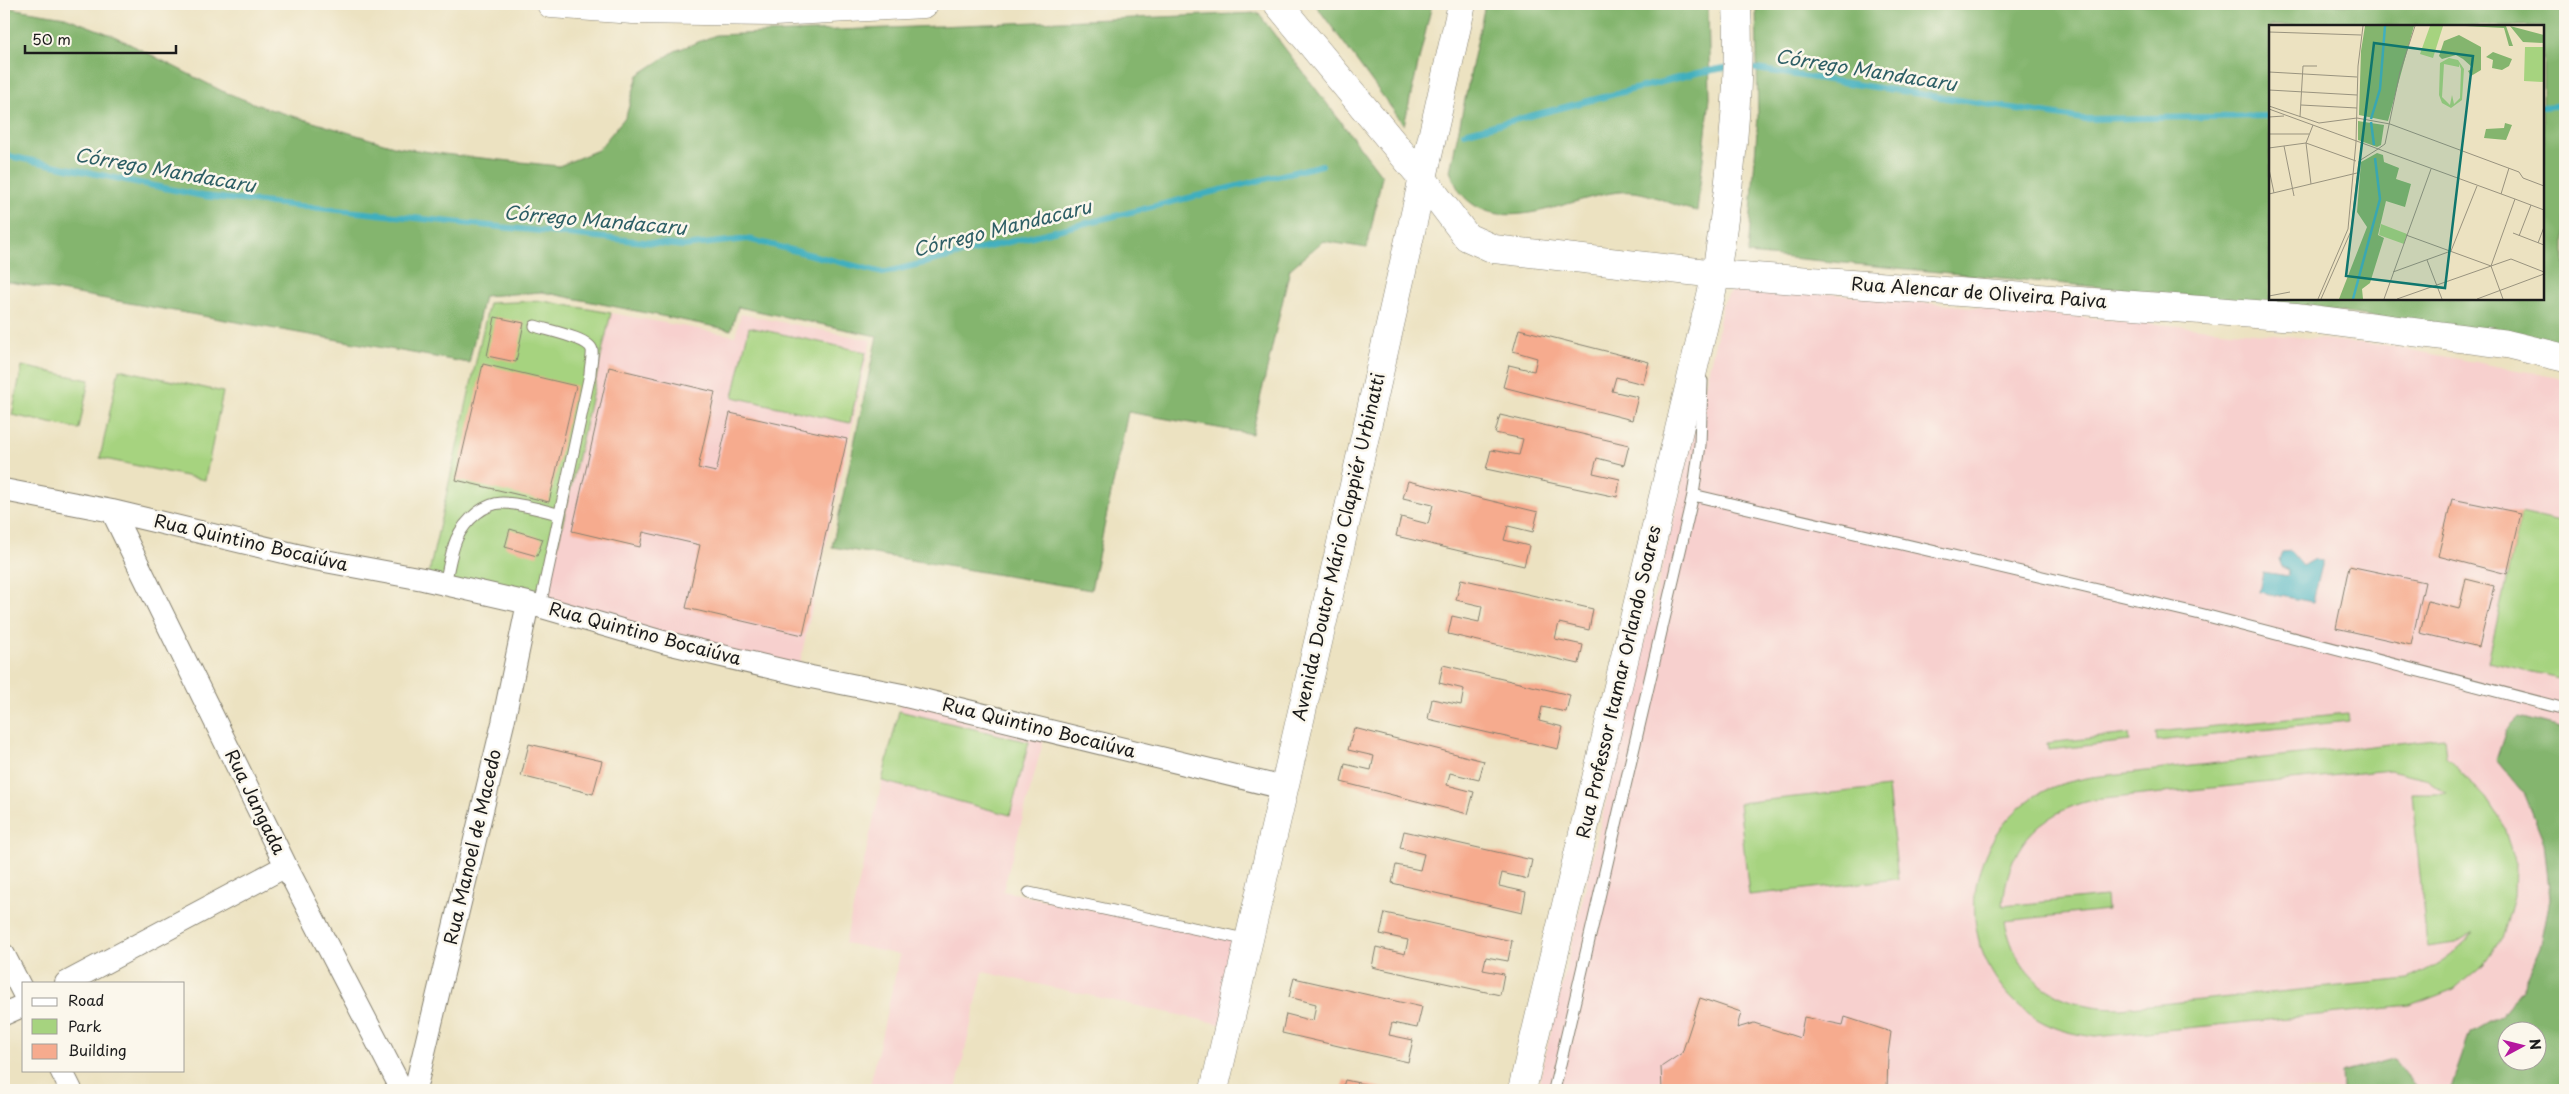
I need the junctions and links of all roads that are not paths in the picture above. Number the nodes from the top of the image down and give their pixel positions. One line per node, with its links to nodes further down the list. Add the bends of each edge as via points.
1 (551, 4): 2 (main road, via 633,10 774,12)
2 (924, 4)
3 (1278, 4): 6 (main road, Rua Alencar de Oliveira Paiva)
4 (1462, 4): 6 (main road, Avenida Doutor Mário Clappiér Urbinatti)
5 (1738, 16): 7 (main road, via 1737,106)
6 (1423, 179): 7 (main road, Rua Alencar de Oliveira Paiva, via 1467,237 1494,249); 18 (main road, Avenida Doutor Mário Clappiér Urbinatti)
7 (1716, 274): 8 (main road, Rua Professor Itamar Orlando Soares); 10 (main road, Rua Alencar de Oliveira Paiva, via 2296,317 2507,344)
8 (1708, 312): 12 (lane, via 1700,445); 32 (main road, Rua Professor Itamar Orlando Soares)
9 (535, 326): 14 (lane, via 577,339 592,350 590,374)
10 (2565, 358)
11 (4, 490): 13 (street, Rua Quintino Bocaiúva)
12 (1693, 494): 17 (lane, via 2200,614); 33 (lane)
13 (112, 511): 15 (street, Rua Quintino Bocaiúva, via 309,558); 19 (street, Rua Jangada)
14 (558, 514): 15 (lane, via 504,503 484,508 460,529); 16 (lane)
15 (445, 584): 16 (street, Rua Quintino Bocaiúva)
16 (534, 604): 18 (street, Rua Quintino Bocaiúva, via 663,642 902,695); 30 (street, Rua Manoel de Macedo)
17 (2565, 709)
18 (1284, 788): 21 (main road, Avenida Doutor Mário Clappiér Urbinatti)
19 (286, 866): 23 (street); 29 (street, Rua Jangada)
20 (1029, 893): 21 (lane)
21 (1249, 940): 31 (main road, Avenida Doutor Mário Clappiér Urbinatti)
22 (4, 955): 24 (street)
23 (68, 982)
24 (22, 990)
25 (22, 1006): 26 (street)
26 (4, 1014)
27 (62, 1072): 28 (street)
28 (71, 1090)
29 (402, 1090)
30 (415, 1090)
31 (1214, 1090)
32 (1522, 1090)
33 (1554, 1090)

